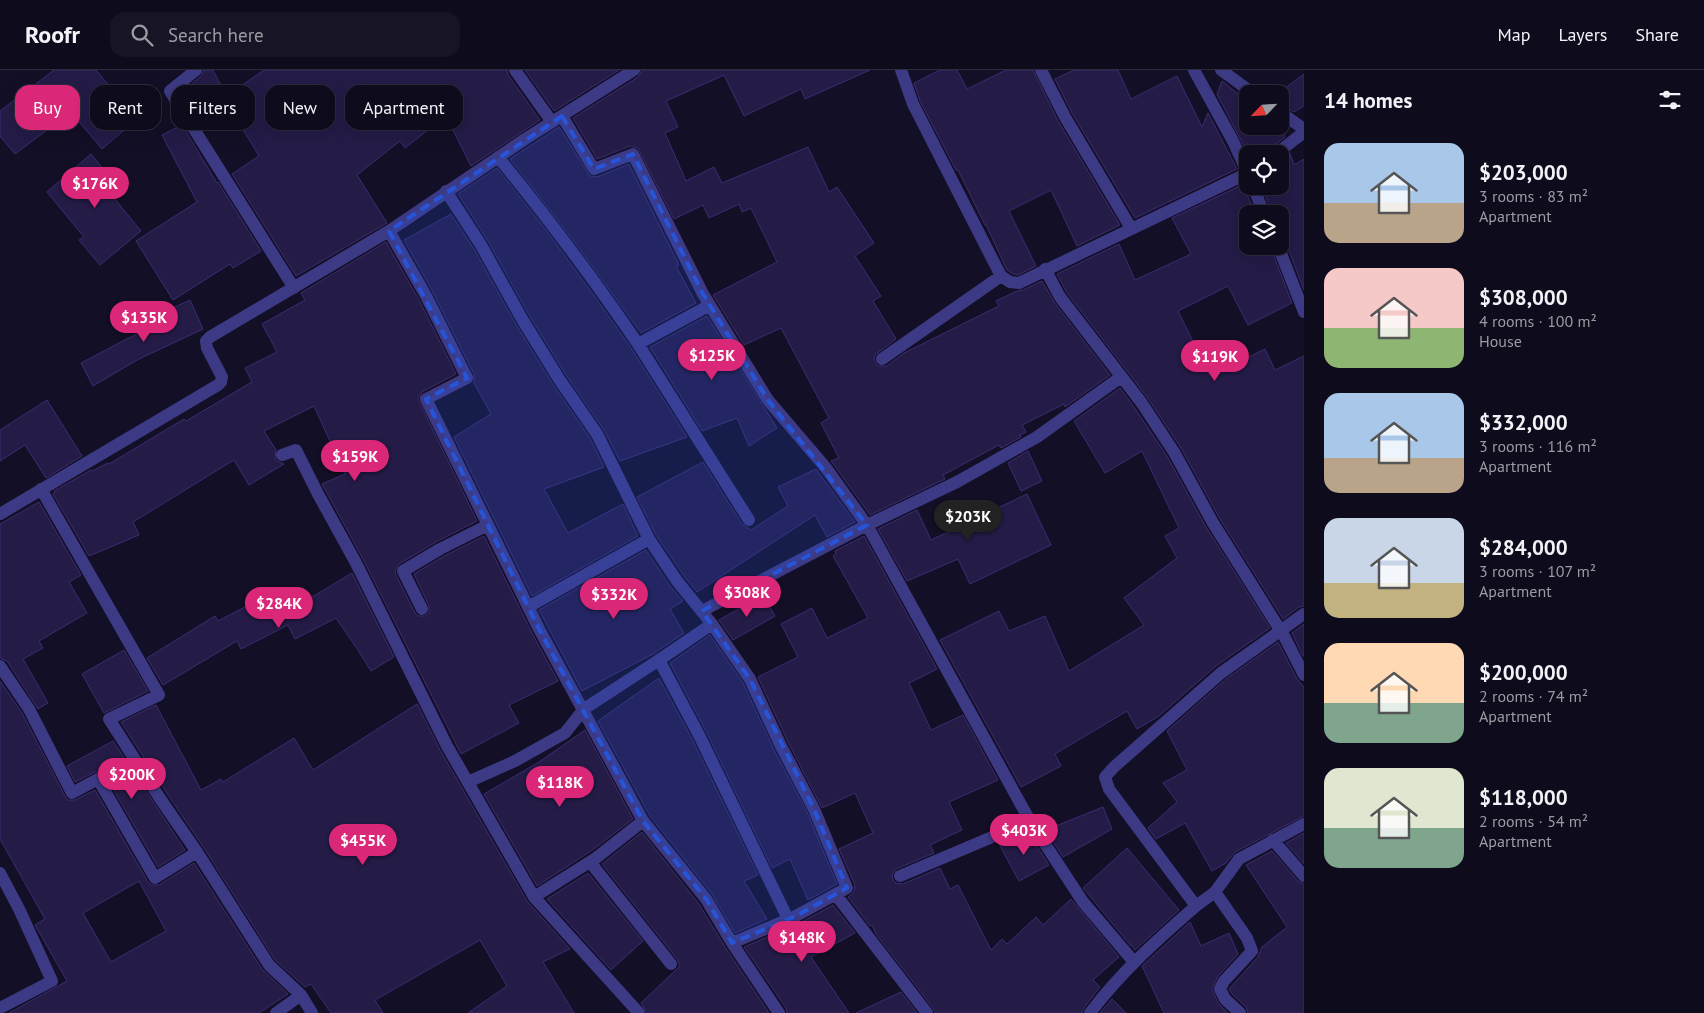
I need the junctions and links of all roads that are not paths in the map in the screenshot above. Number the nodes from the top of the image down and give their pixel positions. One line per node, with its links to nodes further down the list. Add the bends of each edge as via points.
1 (196, 70): 22 (street, via 170,91)
2 (515, 70): 9 (street)
3 (634, 70): 9 (street)
4 (901, 70): 21 (street, via 913,104)
5 (1041, 70): 17 (street)
6 (1194, 70): 13 (street)
7 (1221, 70): 8 (street)
8 (1242, 85)
9 (557, 119): 14 (street); 23 (street, via 594,169 633,154)
10 (1289, 119): 11 (street)
11 (1304, 131): 12 (street)
12 (1287, 145)
13 (1239, 155)
14 (498, 157): 16 (street); 25 (street, via 595,281)
15 (1239, 177): 17 (street)
16 (446, 191): 18 (street); 34 (street, via 559,379 597,434)
17 (1131, 228): 20 (street)
18 (389, 231): 22 (street); 32 (street, via 467,378 426,399)
19 (1282, 255): 24 (street)
20 (1045, 269): 21 (street, via 1019,282 1010,282); 27 (street, via 1060,297)
21 (1001, 276): 26 (street)
22 (294, 288): 29 (street, via 206,342 222,382)
23 (710, 305): 25 (street); 33 (street, via 768,400 826,468)
24 (1304, 312)
25 (638, 344): 31 (street)
26 (882, 359)
27 (1121, 378): 33 (street, via 1038,437); 40 (street, via 1174,452 1213,523)
28 (282, 455): 45 (street, via 296,450)
29 (41, 489): 30 (street); 50 (street, via 159,695 108,719)
30 (0, 514)
31 (749, 520)
32 (488, 524): 35 (street); 36 (street, via 403,571)
33 (867, 525): 37 (street); 46 (street)
34 (649, 539): 35 (street); 37 (street)
35 (528, 607): 44 (street)
36 (422, 609)
37 (702, 611): 39 (street)
38 (1304, 614): 40 (street)
39 (712, 624): 41 (street); 56 (street, via 750,679 814,809 847,888)
40 (1280, 630): 43 (street); 58 (street, via 1221,673 1106,777 1109,789)
41 (659, 660): 44 (street); 59 (street, via 709,754)
42 (0, 666): 50 (street, via 29,709 72,793 98,779 155,878)
43 (1304, 675)
44 (584, 709): 45 (street, via 565,733); 47 (street)
45 (468, 782): 57 (street)
46 (1030, 821): 53 (street); 61 (street, via 1083,902)
47 (644, 822): 51 (street); 60 (street, via 706,899)
48 (1304, 824): 49 (street)
49 (1273, 840): 54 (street); 55 (street, via 1239,859)
50 (197, 852): 63 (street, via 269,965)
51 (590, 862): 57 (street); 62 (street)
52 (0, 873): 64 (street, via 52,981)
53 (900, 876)
54 (1304, 876)
55 (1214, 892): 58 (street); 65 (street, via 1247,938 1252,952 1220,989)
56 (836, 895): 59 (street); 70 (street)
57 (534, 897): 68 (street)
58 (1196, 906): 61 (street)
59 (788, 919): 60 (street)
60 (732, 943): 69 (street)
61 (1134, 962): 71 (street)
62 (671, 964)
63 (301, 996): 66 (street); 67 (street)
64 (0, 1008)
65 (1238, 1012)
66 (276, 1013)
67 (312, 1013)
68 (639, 1013)
69 (779, 1013)
70 (927, 1013)
71 (1090, 1013)

